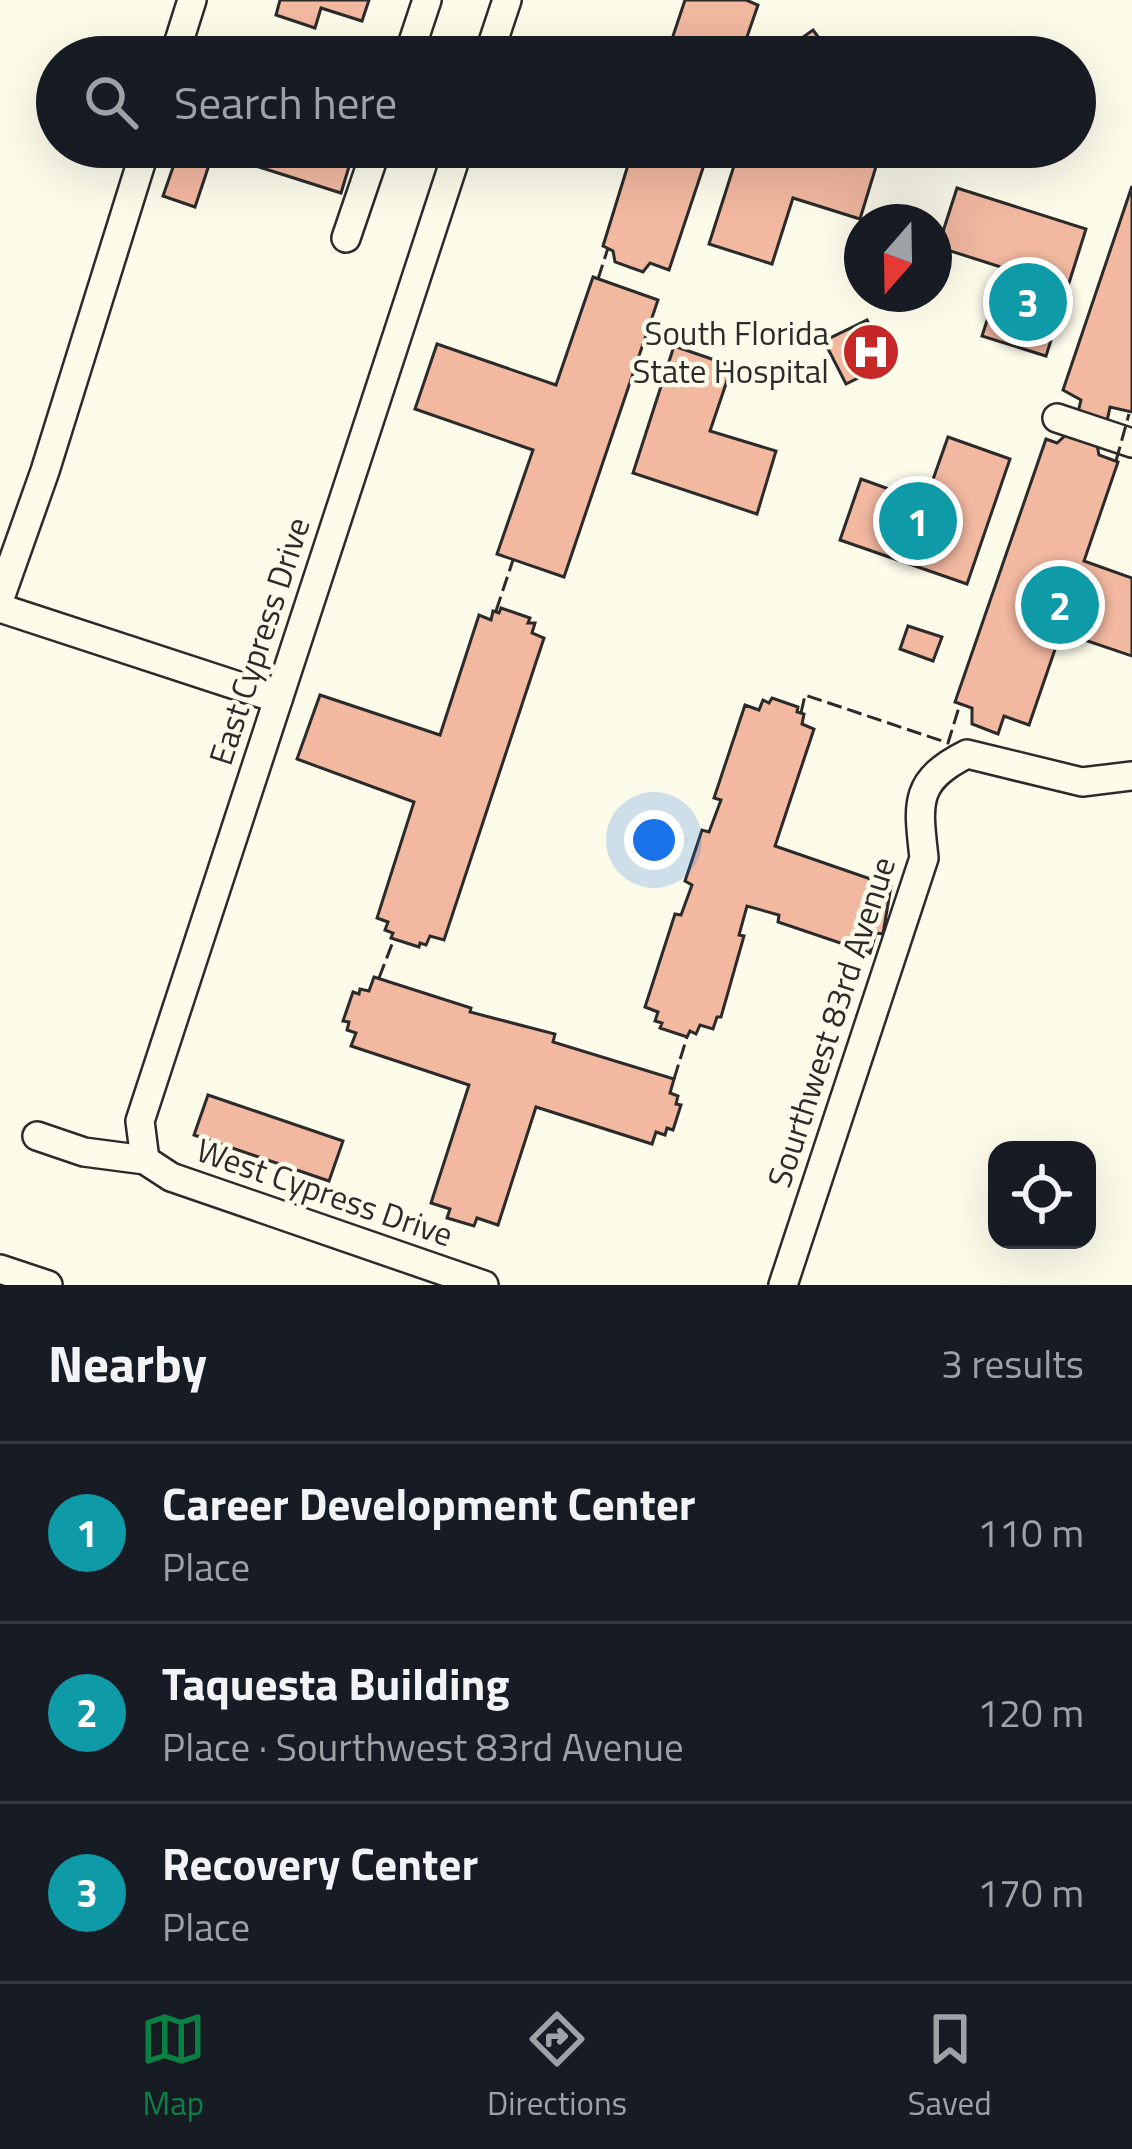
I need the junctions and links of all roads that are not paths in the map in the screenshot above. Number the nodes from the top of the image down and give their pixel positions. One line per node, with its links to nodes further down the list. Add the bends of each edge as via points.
1 (192, 0): 4 (street)
2 (428, 0): 5 (street)
3 (507, 0): 6 (street)
4 (181, 36)
5 (415, 36)
6 (495, 36)
7 (139, 168): 13 (street)
8 (370, 168): 10 (street)
9 (452, 168): 15 (street, East Cypress Drive)
10 (346, 238)
11 (1057, 418): 12 (street)
12 (1132, 443)
13 (0, 598)
14 (0, 608): 15 (street)
15 (278, 699): 18 (street, East Cypress Drive, via 140,1121)
16 (1132, 776): 22 (street, Sourthwest 83rd Avenue, via 1082,782 967,754 926,787 918,822 923,858)
17 (37, 1136): 18 (street, West Cypress Drive)
18 (145, 1160): 21 (street, West Cypress Drive, via 171,1177)
19 (0, 1269): 20 (street)
20 (48, 1285)
21 (484, 1285)
22 (783, 1285)

